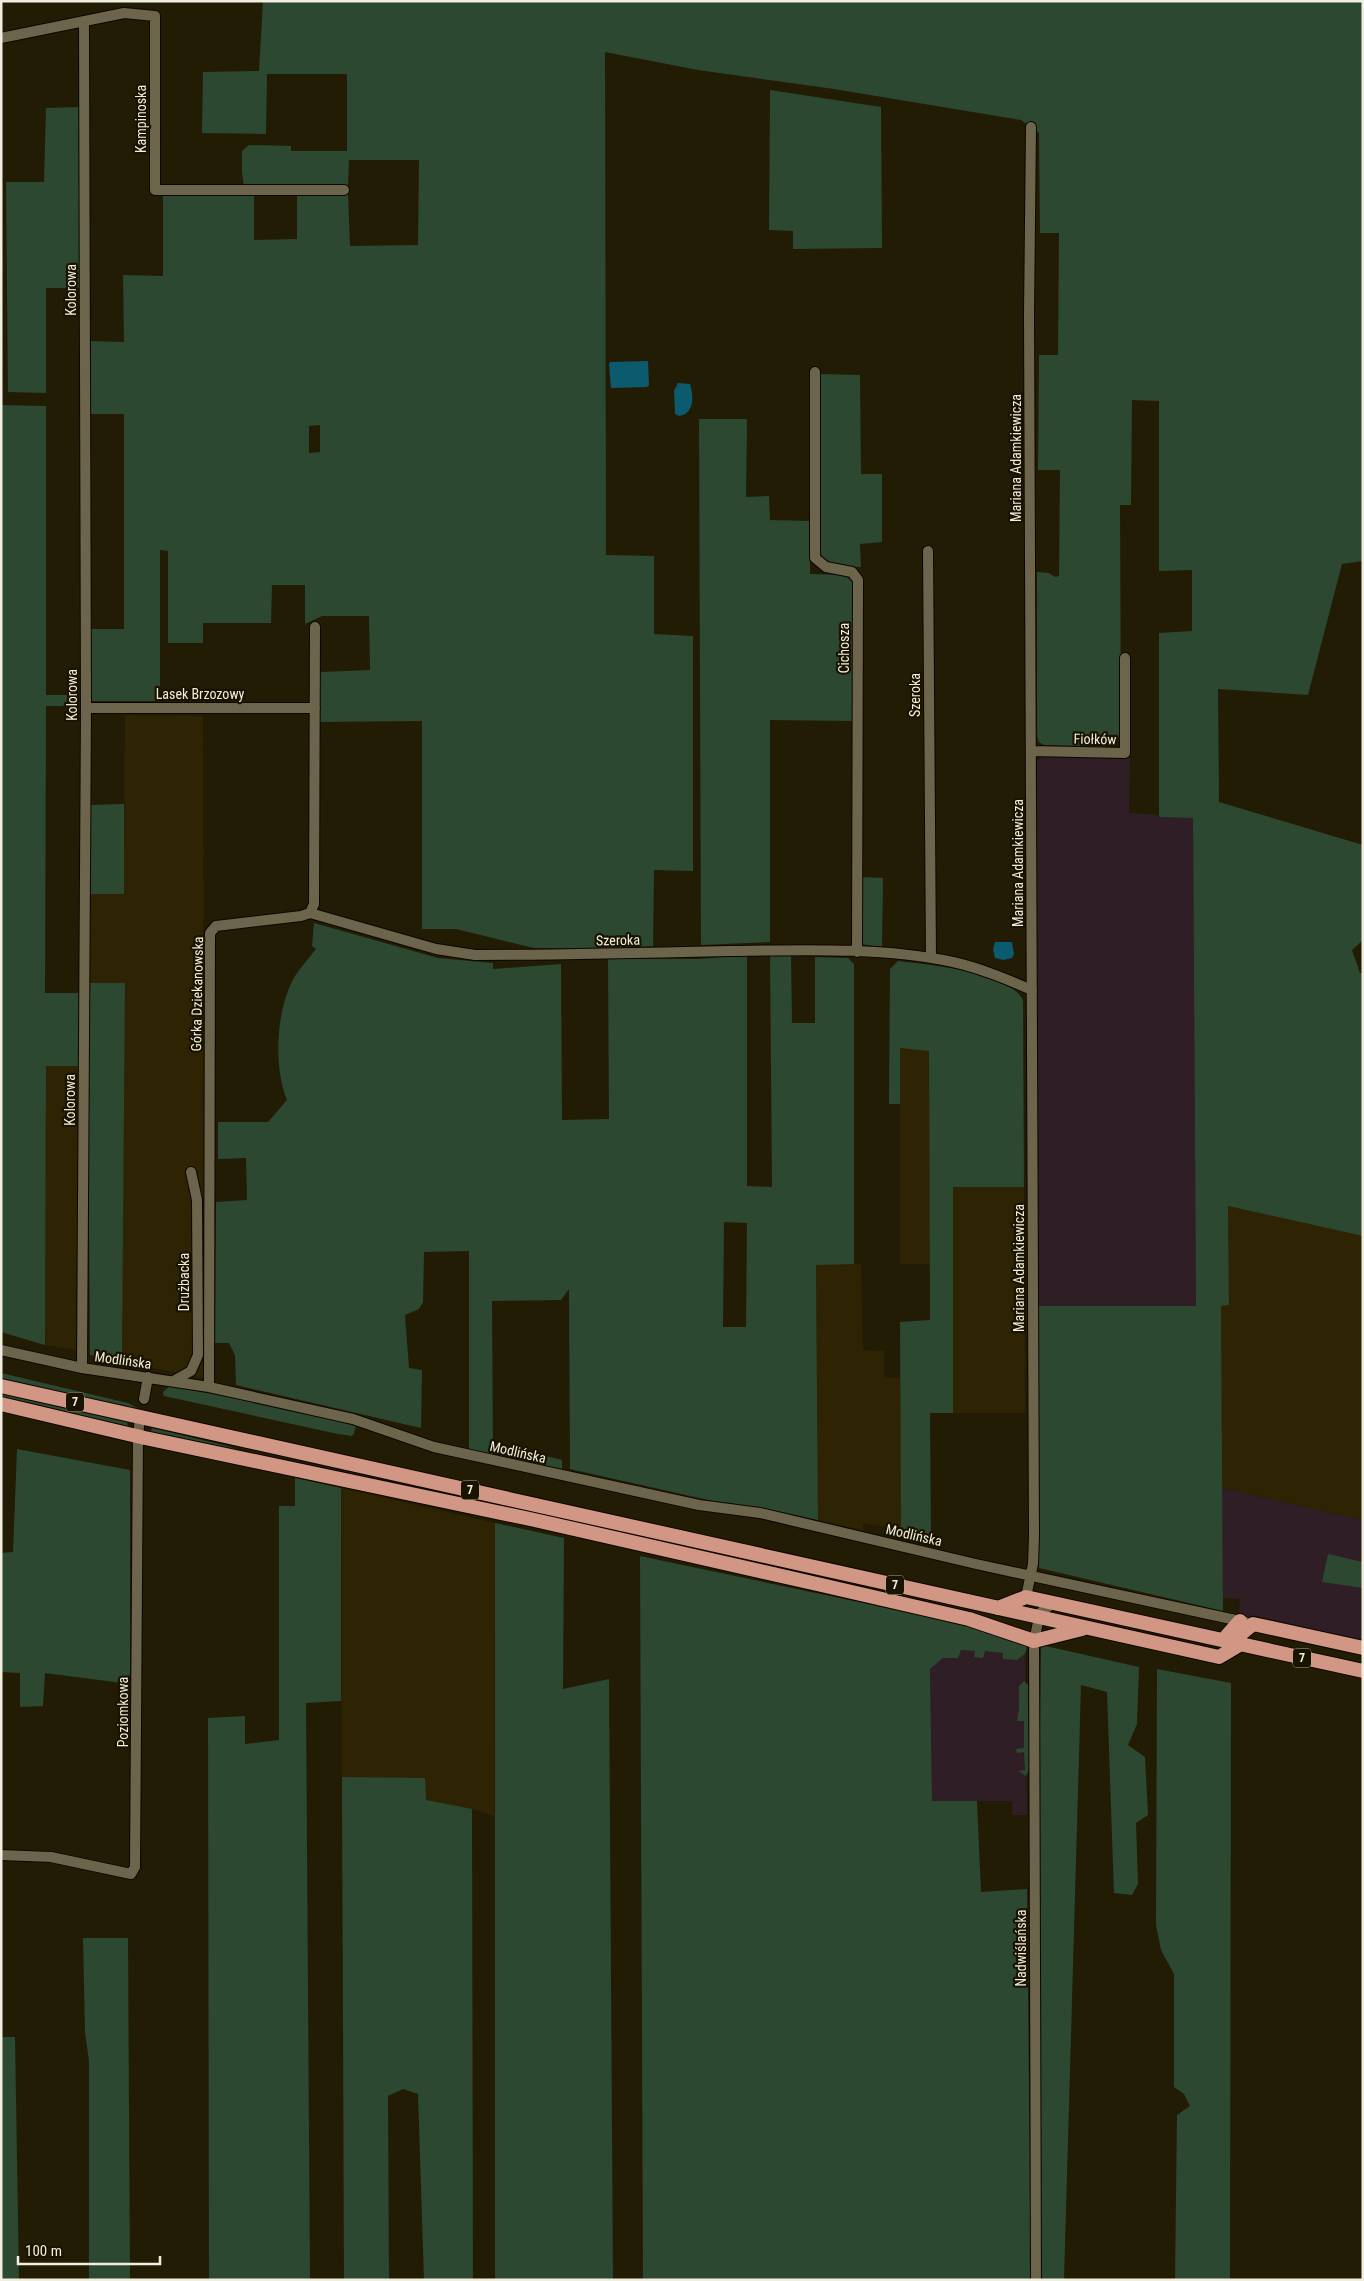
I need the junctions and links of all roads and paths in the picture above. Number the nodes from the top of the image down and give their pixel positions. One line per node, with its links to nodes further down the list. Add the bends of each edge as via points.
1 (84, 23): 2 (street, Kampinoska); 4 (street, Kampinoska, via 124,13 155,16 155,190); 9 (street, Kolorowa)
2 (1, 38)
3 (1031, 127): 11 (street, Mariana Adamkiewicza)
4 (344, 190)
5 (815, 372): 13 (street, Cichosza, via 815,558 826,567 852,572 858,580)
6 (928, 551): 14 (street, Szeroka)
7 (316, 627): 10 (street)
8 (1125, 658): 11 (street, Fiołków, via 1125,753)
9 (86, 708): 10 (street, Lasek Brzozowy); 18 (street, Kolorowa)
10 (315, 708): 12 (street, via 315,892)
11 (1031, 751): 15 (street, Mariana Adamkiewicza)
12 (310, 913): 13 (street, Szeroka, via 436,949 475,955 771,950); 22 (street, Górka Dziekanowska, via 216,926 210,933)
13 (857, 952): 14 (street, Szeroka)
14 (931, 958): 15 (street, Szeroka, via 975,968)
15 (1032, 990): 27 (street, Mariana Adamkiewicza, via 1034,1536)
16 (191, 1172): 20 (street, Drużbacka, via 197,1200 198,1355 190,1371)
17 (1, 1350): 18 (street, Modlińska)
18 (82, 1368): 19 (street, Modlińska)
19 (148, 1377): 20 (street, Modlińska); 23 (street)
20 (175, 1380): 22 (street, Modlińska)
21 (1, 1386): 25 (highway, 7)
22 (209, 1387): 27 (street, Modlińska, via 353,1419 434,1447 700,1505 760,1513)
23 (144, 1399)
24 (1, 1404): 26 (highway)
25 (140, 1417): 26 (street, Poziomkowa); 30 (highway, 7)
26 (138, 1436): 34 (highway, via 817,1584 969,1619); 38 (street, Poziomkowa, via 135,1867 130,1874 50,1857)
27 (1031, 1574): 28 (street, Mariana Adamkiewicza); 32 (street, Modlińska)
28 (1026, 1597): 29 (highway, 7); 30 (highway)
29 (1053, 1603): 31 (street); 35 (highway, 7)
30 (998, 1608): 31 (highway, 7)
31 (1039, 1618): 33 (highway, 7); 34 (street, Nadwiślańska)
32 (1247, 1623): 35 (highway); 36 (highway)
33 (1087, 1628): 34 (highway); 35 (highway, 7, via 1219,1657)
34 (1034, 1641): 39 (street, Nadwiślańska)
35 (1232, 1642): 37 (highway, 7)
36 (1363, 1648)
37 (1363, 1671)
38 (1, 1856)
39 (1036, 2280)

